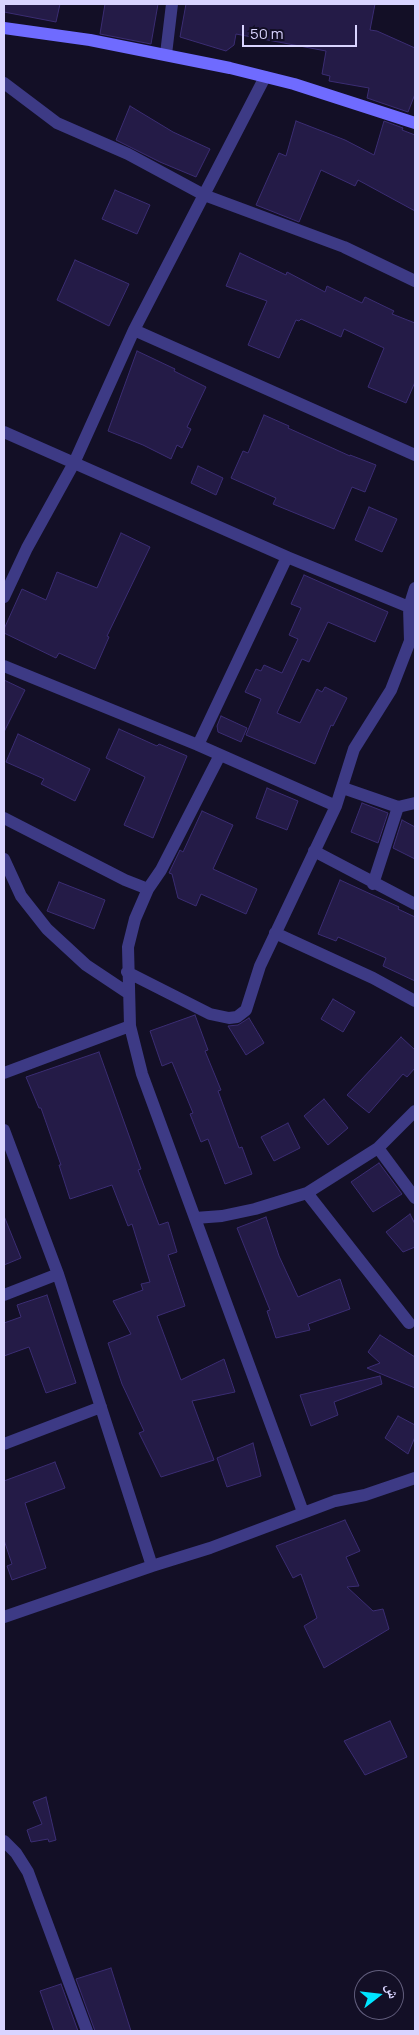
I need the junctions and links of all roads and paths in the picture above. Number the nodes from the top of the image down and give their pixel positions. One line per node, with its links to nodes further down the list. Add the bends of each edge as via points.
1 (172, 4): 3 (street)
2 (4, 28): 3 (street)
3 (166, 54): 4 (street)
4 (265, 77): 6 (street); 7 (street)
5 (4, 83): 7 (street, via 57,123 128,154)
6 (415, 123)
7 (204, 195): 8 (street, via 344,247); 9 (street)
8 (415, 281)
9 (134, 330): 11 (street); 12 (street)
10 (4, 432): 12 (street)
11 (415, 455)
12 (74, 463): 13 (street); 15 (street)
13 (287, 557): 16 (street); 18 (street)
14 (415, 588): 16 (street)
15 (4, 597)
16 (409, 607): 20 (street, via 410,641 391,690 354,749)
17 (4, 666): 18 (street)
18 (198, 745): 19 (street)
19 (220, 755): 22 (street); 28 (street, via 162,870)
20 (343, 788): 22 (street); 23 (street)
21 (415, 803): 23 (street)
22 (336, 806): 25 (street)
23 (398, 807): 27 (street)
24 (4, 818): 28 (street, via 125,880)
25 (314, 851): 27 (street); 30 (street)
26 (4, 859): 32 (street, via 21,896 47,929 86,964)
27 (373, 884): 29 (street)
28 (148, 888): 31 (street, via 132,928)
29 (415, 904)
30 (275, 933): 31 (street, via 246,1010 237,1017 210,1014); 33 (street)
31 (127, 972): 32 (street)
32 (128, 993): 34 (street)
33 (415, 1001)
34 (130, 1026): 35 (street); 41 (street, via 142,1074)
35 (4, 1073)
36 (415, 1111): 38 (street)
37 (4, 1130): 42 (street)
38 (378, 1148): 39 (street); 40 (street)
39 (307, 1193): 41 (street, via 222,1216); 44 (street)
40 (415, 1198)
41 (195, 1218): 48 (street)
42 (58, 1274): 43 (street); 45 (street)
43 (4, 1295)
44 (409, 1323)
45 (101, 1407): 46 (street); 49 (street)
46 (4, 1444)
47 (415, 1478): 48 (street)
48 (303, 1512): 49 (street, via 210,1548)
49 (152, 1566): 50 (street)
50 (4, 1617)
51 (4, 1841): 52 (street, via 28,1872)
52 (86, 2031)

